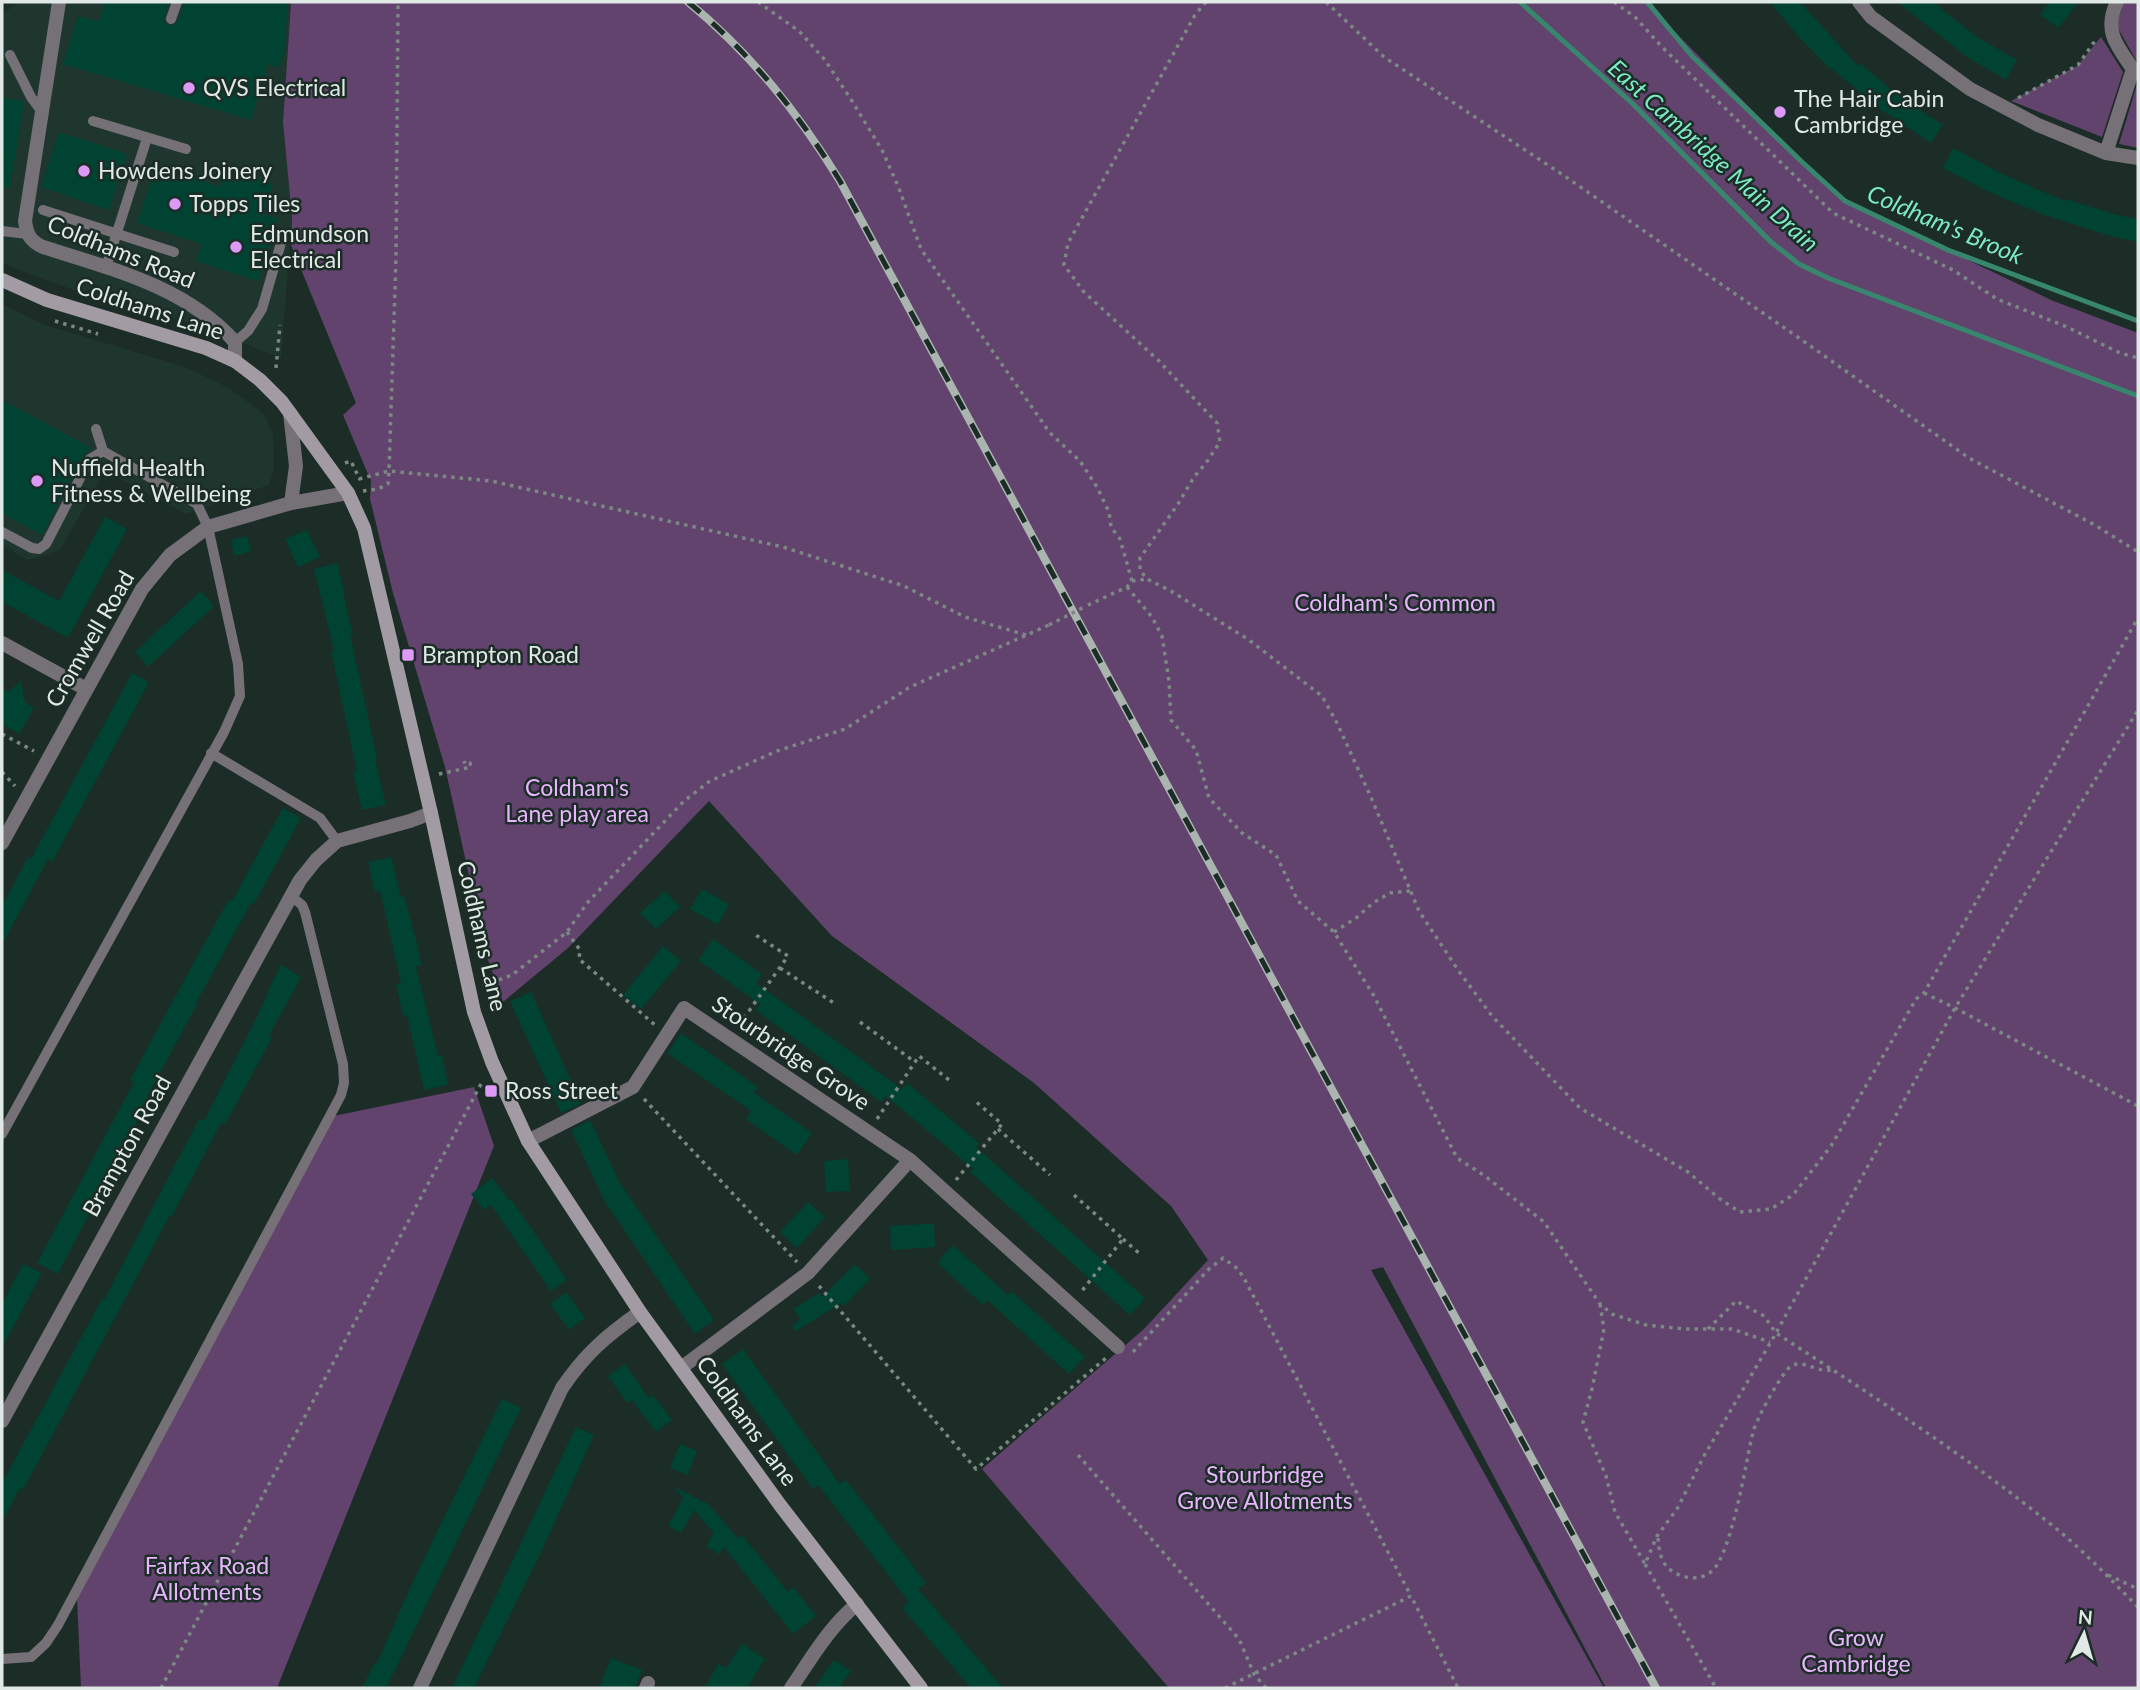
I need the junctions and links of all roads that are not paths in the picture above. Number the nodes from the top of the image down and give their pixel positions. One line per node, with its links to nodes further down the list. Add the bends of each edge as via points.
1 (60, 2): 8 (street, Coldhams Road)
2 (177, 2): 5 (lane)
3 (1859, 2): 12 (street, via 1871,17 1970,89 2038,125)
4 (2117, 2): 7 (street, via 2110,29)
5 (171, 19)
6 (10, 55): 8 (lane)
7 (2136, 68): 12 (street)
8 (42, 112): 17 (street, Coldhams Road, via 24,221)
9 (93, 121): 10 (lane)
10 (147, 138): 11 (lane); 16 (lane)
11 (186, 149)
12 (2106, 153): 13 (street)
13 (2138, 158)
14 (43, 210): 16 (lane)
15 (2, 231): 17 (lane)
16 (116, 233): 19 (lane); 20 (lane)
17 (27, 234): 20 (street, Coldhams Road, via 43,247)
18 (283, 236): 22 (lane, via 262,309)
19 (174, 252)
20 (106, 267): 22 (street, Coldhams Road, via 155,285 201,310)
21 (2, 280): 23 (street, Coldhams Lane, via 47,300 194,344)
22 (235, 342): 23 (street)
23 (235, 361): 24 (street, Coldhams Lane)
24 (290, 413): 27 (street, Coldhams Lane); 28 (street, via 296,466)
25 (96, 429): 26 (lane)
26 (103, 452): 29 (lane, via 197,504); 30 (lane, via 90,459 46,544 32,548)
27 (348, 493): 28 (street, Cromwell Road); 34 (street, Coldhams Lane, via 365,528)
28 (291, 503): 29 (street, Cromwell Road)
29 (208, 527): 32 (street, Cromwell Road, via 170,555 142,589); 33 (lane, via 238,664 240,696)
30 (2, 532)
31 (2, 643): 32 (street)
32 (86, 689): 36 (street, Cromwell Road)
33 (211, 753): 35 (lane, via 320,818); 38 (lane)
34 (431, 813): 35 (street, Brampton Road); 39 (street, Coldhams Lane, via 474,1012)
35 (337, 841): 37 (street, Brampton Road, via 316,860)
36 (2, 843)
37 (291, 897): 44 (street, Brampton Road); 46 (lane, via 306,912 343,1064 341,1095 58,1625 31,1657)
38 (2, 1133)
39 (528, 1141): 40 (street, Stourbridge Grove, via 633,1087 684,1008); 41 (street, Coldhams Lane)
40 (909, 1160): 42 (street, Stourbridge Grove); 43 (street, via 808,1273)
41 (640, 1312): 43 (street, Coldhams Lane); 47 (street, via 579,1362 562,1388)
42 (1123, 1352)
43 (681, 1368): 45 (street, Coldhams Lane)
44 (2, 1421)
45 (857, 1604): 48 (street, via 842,1616); 49 (street, Coldhams Lane)
46 (2, 1659)
47 (420, 1688)
48 (791, 1688)
49 (921, 1688)

